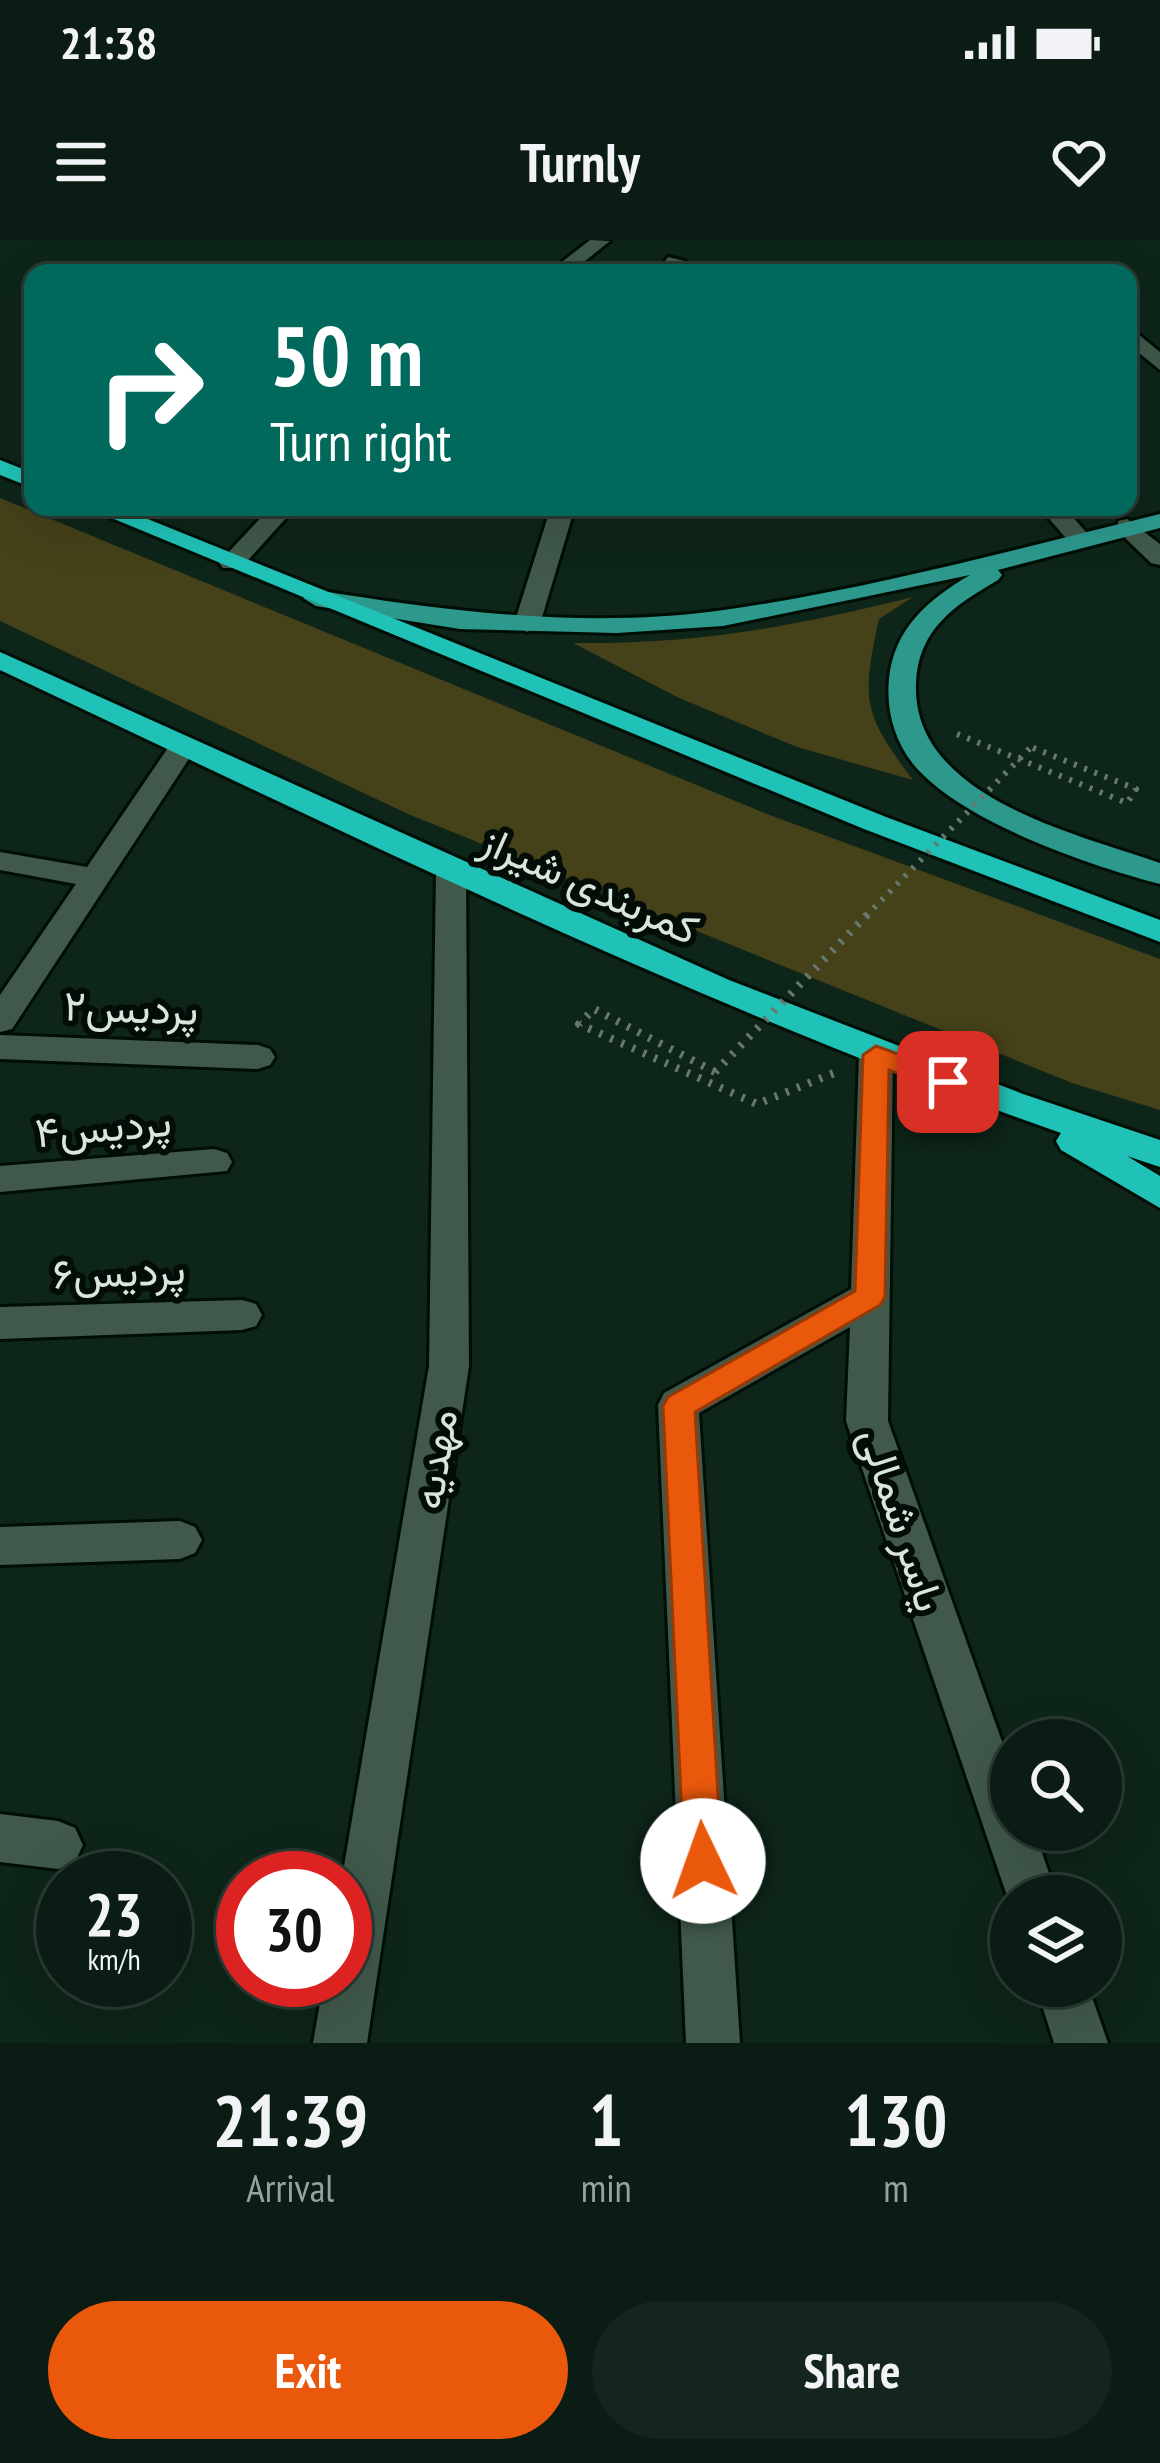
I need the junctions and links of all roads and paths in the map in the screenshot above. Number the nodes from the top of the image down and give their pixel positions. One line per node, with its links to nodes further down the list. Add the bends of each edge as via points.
1 (601, 241): 2 (street)
2 (571, 264)
3 (1137, 341): 4 (street)
4 (1160, 364)
5 (119, 516): 14 (highway)
6 (276, 516): 14 (street)
7 (560, 516): 16 (street)
8 (1059, 516): 11 (street)
9 (1160, 520): 10 (main road)
10 (1127, 526): 11 (main road); 13 (street)
11 (1081, 540): 12 (main road)
12 (1018, 558): 16 (main road, via 723,618); 18 (main road, via 936,606 903,651)
13 (1160, 558)
14 (232, 563): 15 (highway)
15 (316, 598): 16 (main road); 24 (highway)
16 (526, 624)
17 (0, 660): 19 (highway, کمربندی شیراز)
18 (901, 710): 22 (main road, via 924,759 968,794); 27 (path, bridge, via 1127,803 1136,790 1031,747 716,1072 594,1010 579,1024 757,1104)
19 (184, 745): 21 (highway, کمربندی شیراز); 23 (street)
20 (0, 861): 23 (street)
21 (451, 870): 27 (highway, کمربندی شیراز); 43 (street, مهدیه, via 449,1366)
22 (1160, 874)
23 (98, 878): 25 (street)
24 (1160, 932)
25 (0, 1022)
26 (0, 1047): 28 (street, پردیس۲)
27 (876, 1055): 29 (highway, کمربندی شیراز); 34 (street, یاسر شمالی)
28 (258, 1057)
29 (1020, 1108): 30 (highway, کمربندی شیراز); 33 (highway)
30 (1160, 1154)
31 (214, 1162): 32 (street, پردیس۴)
32 (0, 1179)
33 (1160, 1194)
34 (870, 1297): 41 (street, یاسر شمالی, via 867,1421); 44 (street, via 679,1406)
35 (242, 1315): 36 (street, پردیس۶)
36 (0, 1323)
37 (180, 1540): 38 (street)
38 (0, 1546)
39 (0, 1838): 40 (street)
40 (58, 1845)
41 (1025, 1875)
42 (1069, 2007): 45 (street)
43 (340, 2043)
44 (712, 2043)
45 (1081, 2043)

